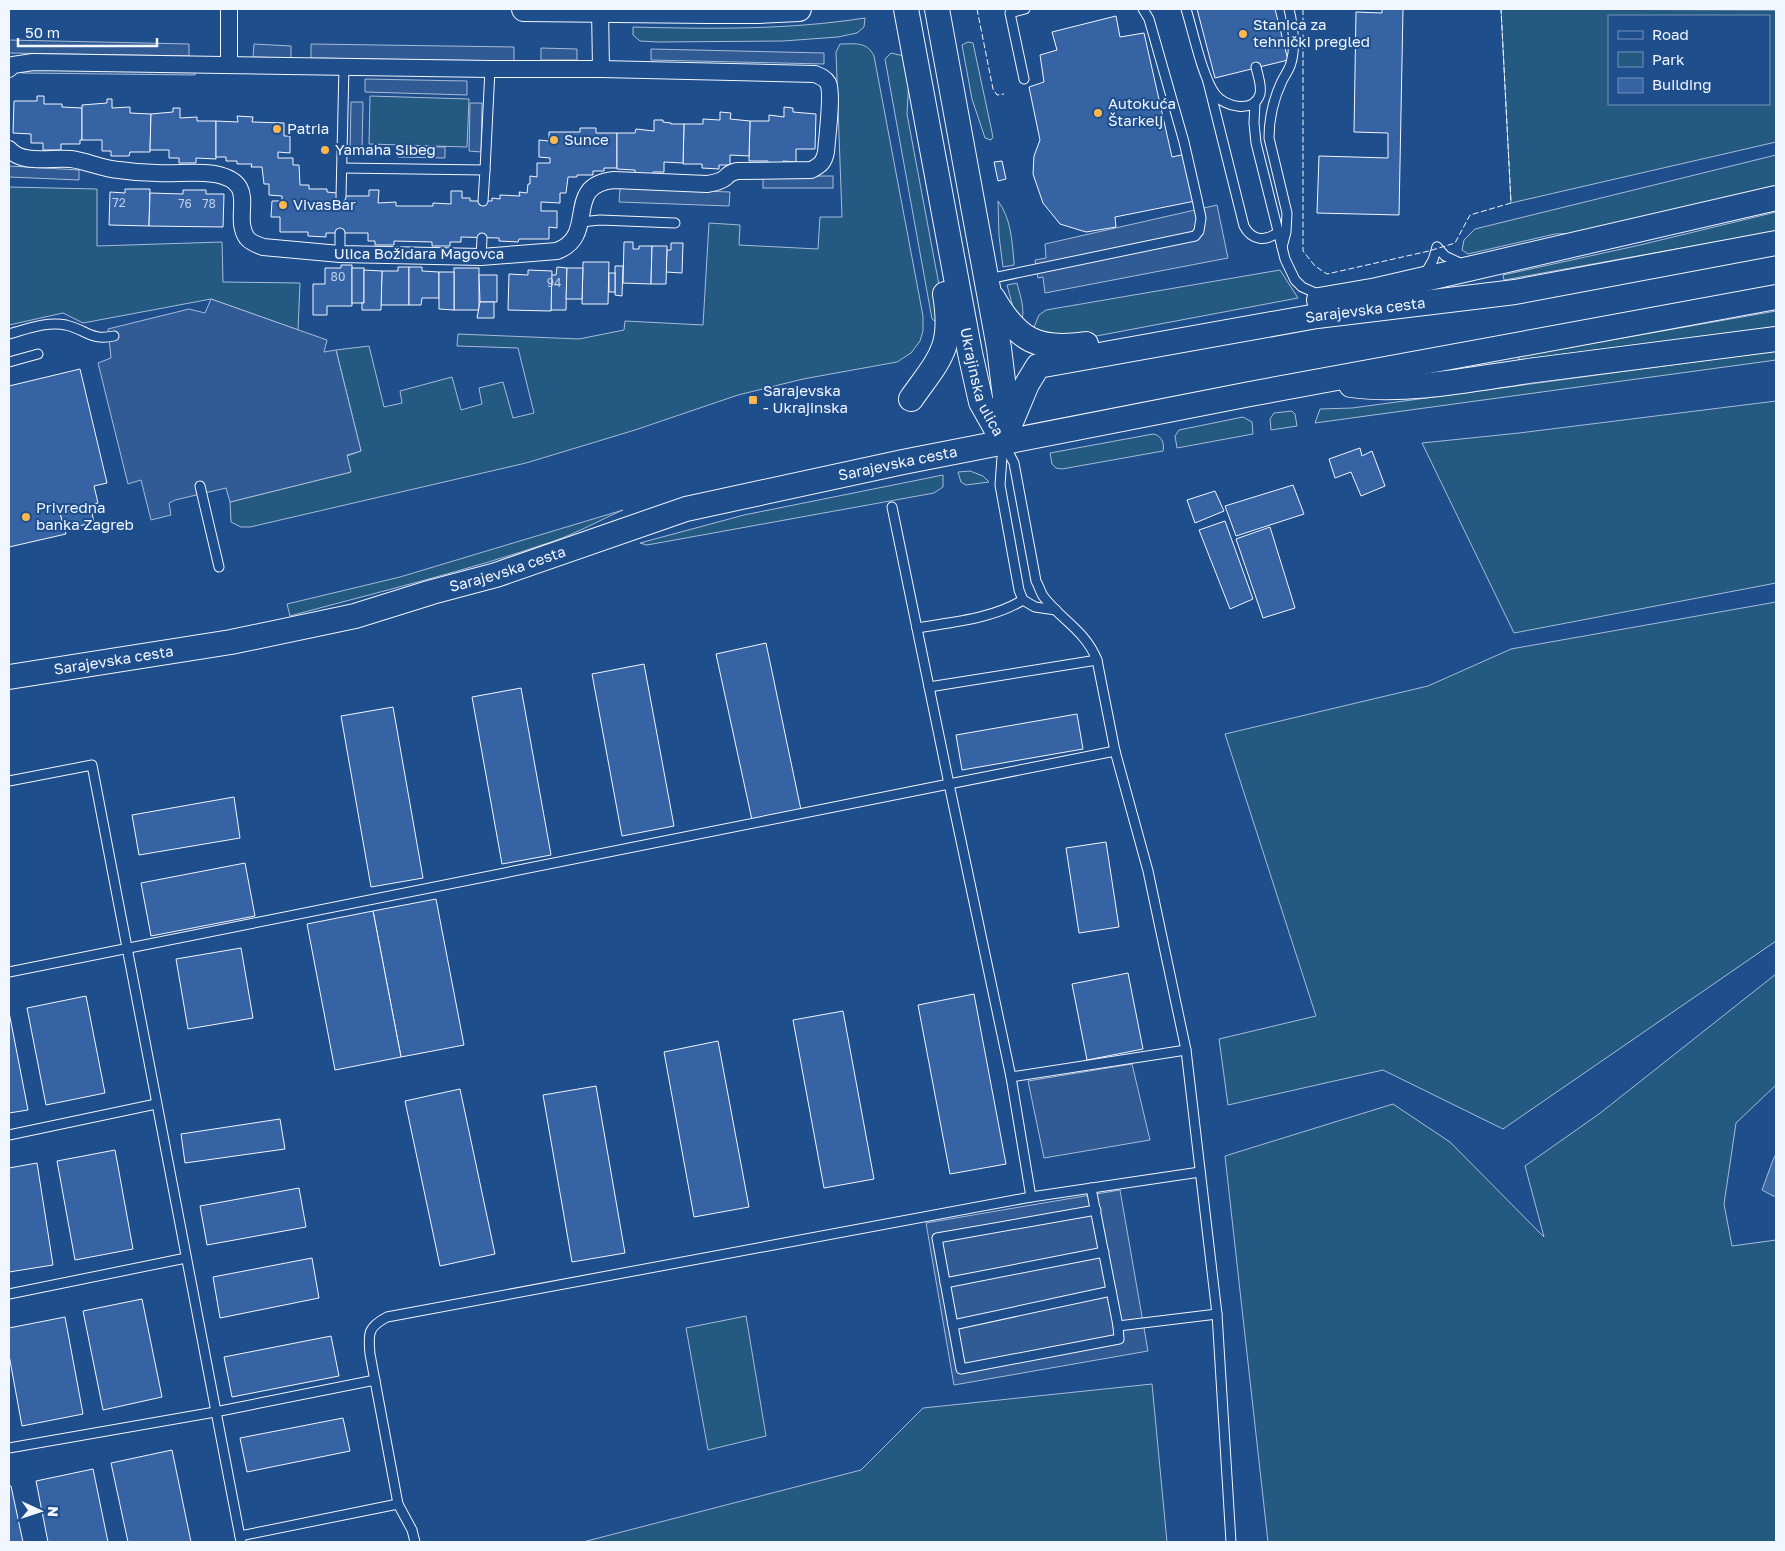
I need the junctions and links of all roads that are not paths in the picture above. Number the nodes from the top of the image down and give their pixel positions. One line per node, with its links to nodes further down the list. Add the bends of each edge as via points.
1 (229, 9): 11 (street)
2 (524, 9): 3 (main road)
3 (600, 9): 4 (main road); 14 (street)
4 (799, 9)
5 (906, 9): 26 (main road, Ukrajinska ulica)
6 (937, 9): 36 (main road, Ukrajinska ulica)
7 (1026, 9): 17 (lane, via 1010,13)
8 (1143, 9): 36 (lane, via 1149,19 1191,171 1201,218 1199,231 1196,236)
9 (1186, 9): 18 (lane)
10 (1289, 9): 33 (lane, via 1294,38 1291,64 1272,106 1269,127 1287,213)
11 (230, 64): 12 (street, Ulica Božidara Magovca); 15 (street, Ulica Božidara Magovca, via 33,62 13,65)
12 (344, 66): 16 (street, Ulica Božidara Magovca); 21 (lane)
13 (1256, 67): 19 (lane, via 1261,88)
14 (601, 69): 16 (street, Ulica Božidara Magovca); 27 (street, Ulica Božidara Magovca, via 822,76 830,90 825,161 811,170 737,171 728,173 718,182 707,184 601,181 585,195)
15 (9, 70)
16 (490, 70): 22 (lane)
17 (1024, 79)
18 (1208, 82): 19 (lane, via 1220,100 1240,107); 29 (lane, via 1244,226 1248,233 1258,238 1272,237)
19 (1255, 102): 29 (lane, via 1256,143)
20 (9, 148): 34 (street, Ulica Božidara Magovca, via 25,158 71,159 117,170 224,176 240,189 244,230 254,243 273,248)
21 (342, 168): 22 (lane); 23 (lane)
22 (485, 170): 25 (lane)
23 (341, 197)
24 (1776, 198): 38 (main road)
25 (483, 201)
26 (944, 218): 47 (main road, via 939,257 948,320 946,342 938,362); 48 (main road, Ukrajinska ulica, via 982,402)
27 (581, 222): 28 (lane); 35 (street, Ulica Božidara Magovca, via 576,236 565,248 557,251)
28 (675, 223)
29 (1278, 232): 33 (lane)
30 (340, 233): 34 (lane)
31 (482, 238): 35 (lane)
32 (1776, 243): 39 (main road, Sarajevska cesta, via 1515,292)
33 (1282, 247): 38 (lane, via 1295,280 1311,293)
34 (340, 254): 35 (street, Ulica Božidara Magovca)
35 (481, 257)
36 (986, 283): 43 (main road, via 1014,327 1037,343 1068,346 1122,339); 48 (main road, Ukrajinska ulica, via 1005,397)
37 (1776, 297): 46 (main road, Sarajevska cesta)
38 (1330, 298): 39 (main road, via 1294,305)
39 (1270, 323): 43 (main road, Sarajevska cesta)
40 (9, 334): 41 (lane, via 57,324 101,339)
41 (114, 336)
42 (1776, 339): 46 (main road, via 1425,384 1367,387)
43 (1149, 346): 48 (main road, Sarajevska cesta, via 1038,366)
44 (38, 354): 45 (lane)
45 (9, 362)
46 (1333, 379): 48 (main road, Sarajevska cesta)
47 (911, 399)
48 (1003, 441): 52 (lane, via 1000,485 1016,579); 53 (lane, via 1014,463 1036,581); 56 (main road, Sarajevska cesta, via 686,509 496,575 355,616 231,642)
49 (200, 486): 51 (lane)
50 (892, 507): 54 (lane)
51 (219, 568)
52 (1023, 600): 53 (lane); 54 (lane, via 997,613)
53 (1056, 610): 55 (lane, via 1085,638)
54 (917, 628): 57 (lane)
55 (1097, 660): 57 (lane); 58 (lane)
56 (9, 677)
57 (929, 687): 60 (lane)
58 (1115, 751): 60 (lane); 63 (lane, via 1148,871)
59 (9, 780): 61 (lane, via 92,765)
60 (950, 784): 61 (lane); 64 (lane)
61 (127, 949): 62 (lane); 65 (lane)
62 (9, 972)
63 (1186, 1050): 64 (lane); 67 (lane)
64 (1010, 1077): 69 (lane)
65 (156, 1104): 66 (lane); 72 (lane)
66 (9, 1135)
67 (1200, 1172): 68 (lane); 76 (lane)
68 (1091, 1188): 69 (lane); 70 (lane)
69 (1031, 1197): 79 (lane, via 387,1317 374,1324 369,1337)
70 (1096, 1210): 71 (lane); 73 (lane, via 937,1238)
71 (1104, 1252): 73 (lane); 74 (lane)
72 (186, 1258): 75 (lane); 80 (lane)
73 (945, 1283): 77 (lane)
74 (1111, 1291): 77 (lane); 78 (lane)
75 (9, 1294)
76 (1217, 1314): 78 (lane); 85 (lane)
77 (953, 1325): 78 (lane, via 961,1369 1119,1338)
78 (1118, 1326)
79 (375, 1380): 80 (lane); 82 (lane)
80 (215, 1412): 81 (lane); 83 (lane)
81 (9, 1448)
82 (398, 1504): 83 (lane); 84 (lane)
83 (240, 1539)
84 (415, 1542)
85 (1231, 1542)

